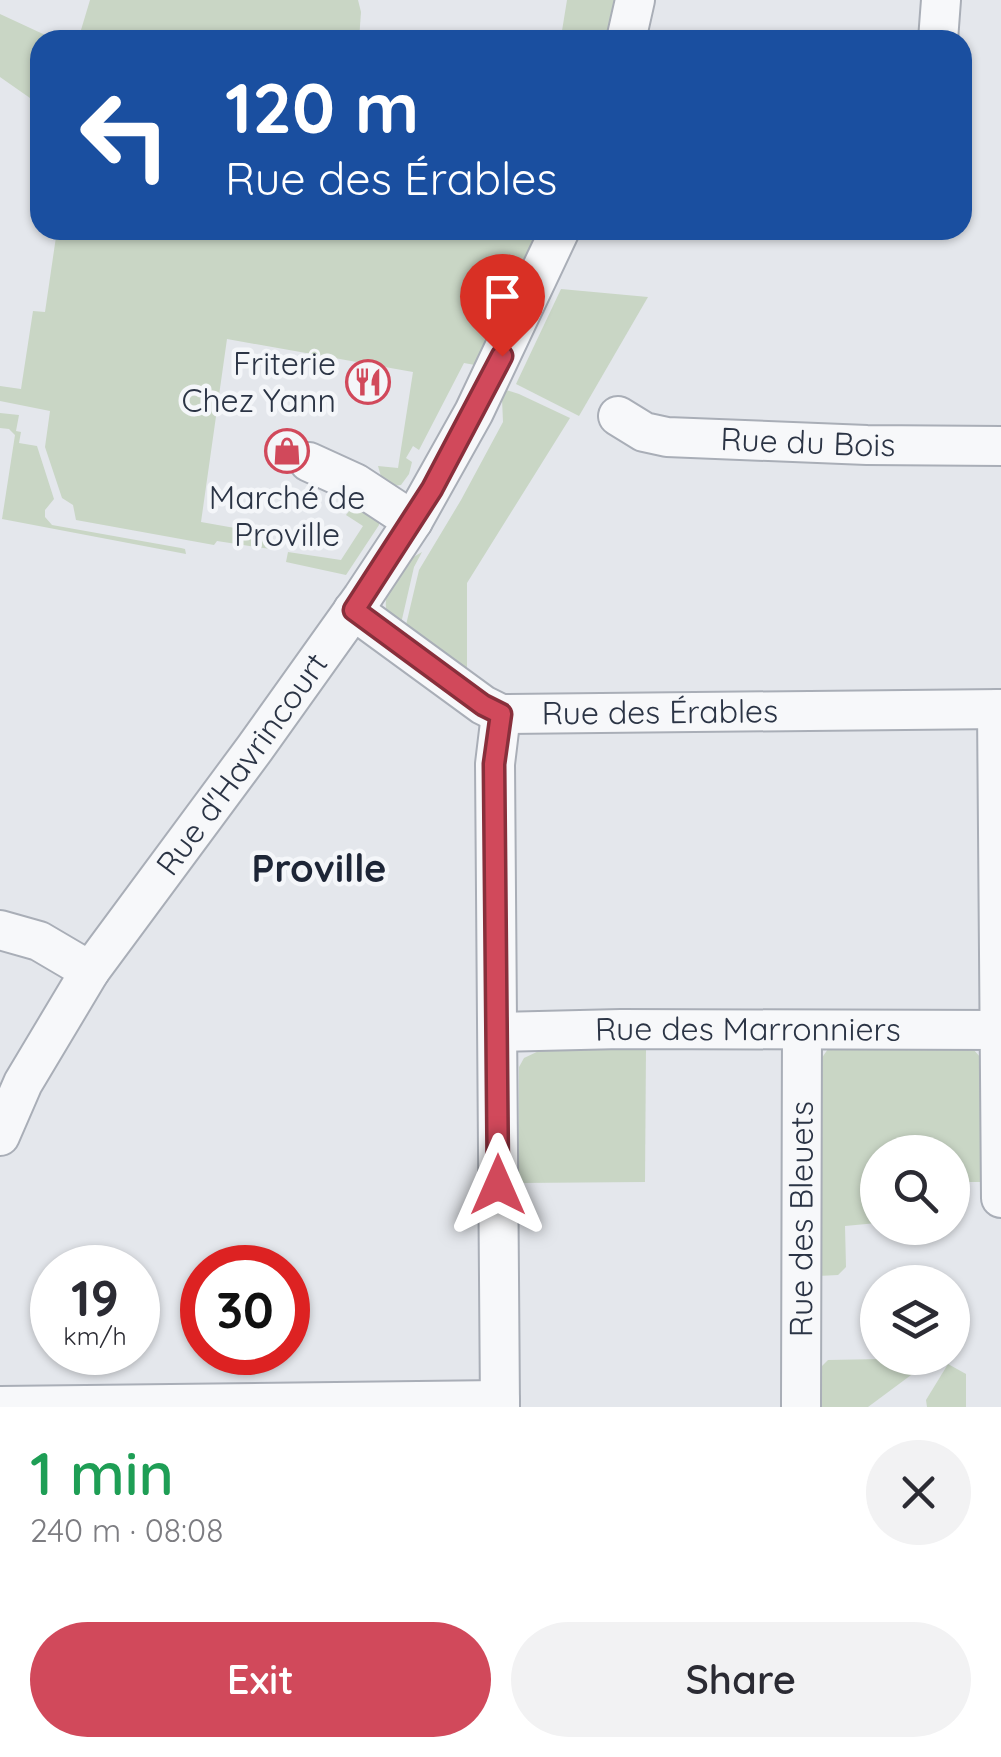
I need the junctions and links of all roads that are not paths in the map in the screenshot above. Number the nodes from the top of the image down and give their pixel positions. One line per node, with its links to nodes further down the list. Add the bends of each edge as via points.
1 (635, 0): 3 (street)
2 (941, 0): 4 (street)
3 (628, 30)
4 (939, 30)
5 (555, 240): 9 (street, Rue d'Havrincourt, via 474,412)
6 (618, 416): 7 (street, Rue du Bois, via 667,436)
7 (1001, 446)
8 (309, 462): 9 (street, via 355,482)
9 (413, 521): 10 (street, Rue d'Havrincourt)
10 (354, 610): 12 (street, Rue des Érables); 14 (street, Rue d'Havrincourt)
11 (999, 709): 12 (street, Rue des Érables); 15 (street)
12 (501, 714): 17 (street, via 494,764)
13 (0, 930): 14 (street, via 39,941)
14 (90, 971): 18 (street, Rue d'Havrincourt, via 22,1083)
15 (999, 1030): 16 (street, Rue des Marronniers); 19 (street)
16 (802, 1031): 17 (street, Rue des Marronniers); 22 (street, Rue des Bleuets)
17 (498, 1032): 20 (street)
18 (0, 1136)
19 (1001, 1198)
20 (500, 1404): 21 (street)
21 (0, 1406)
22 (801, 1407)

